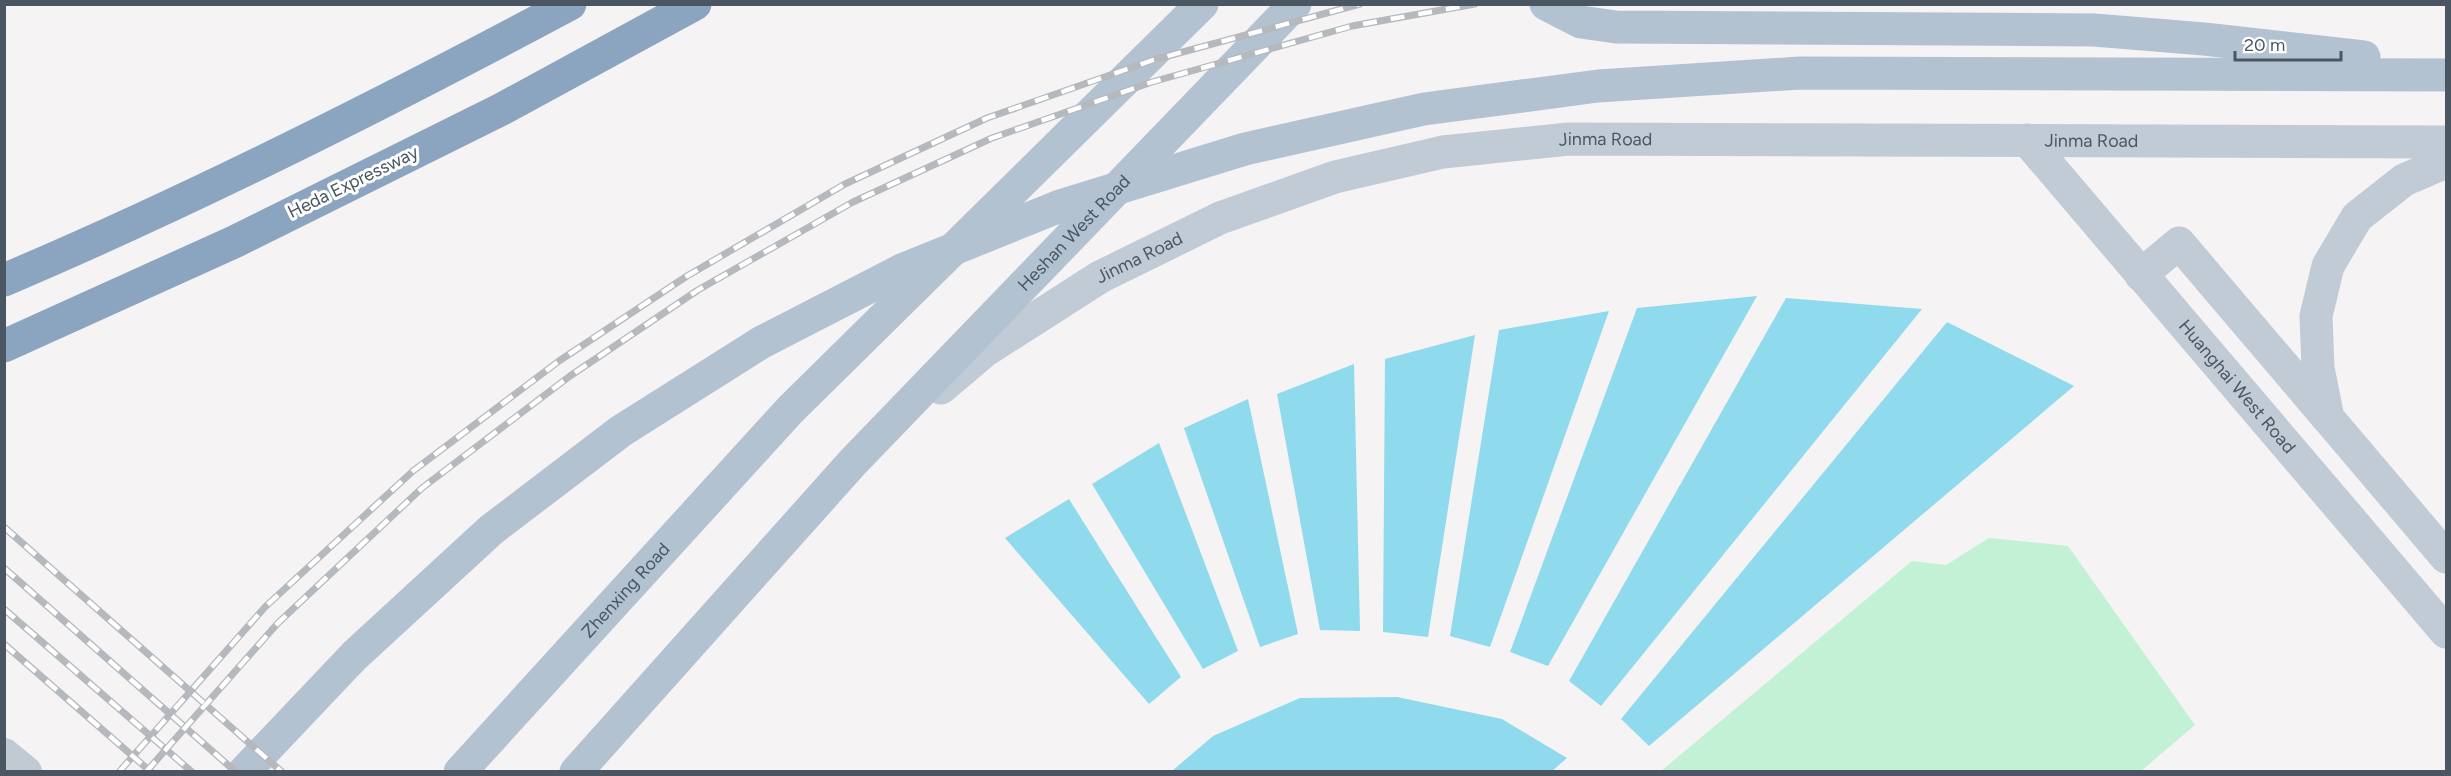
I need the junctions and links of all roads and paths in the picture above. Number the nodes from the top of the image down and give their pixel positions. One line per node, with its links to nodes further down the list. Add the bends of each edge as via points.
1 (570, 4): 12 (highway, via 206,190)
2 (695, 4): 13 (highway, Heda Expressway, via 470,125 234,242)
3 (1202, 4): 21 (main road, Zhenxing Road, via 790,410)
4 (1294, 4): 15 (main road, Heshan West Road)
5 (1546, 4): 6 (main road, via 1581,22 1616,27 2094,30)
6 (2446, 66)
7 (2446, 75): 20 (main road, via 1800,73 1598,86 1424,109 1256,146 1060,206 884,279 762,342 621,431 491,530 354,656)
8 (2027, 141): 9 (main road, Jinma Road); 11 (main road, Huanghai West Road); 15 (main road, Jinma Road, via 1569,139 1443,152 1335,177 1220,218 1100,277 986,350)
9 (2446, 142)
10 (2446, 162): 14 (main road, via 2404,180 2357,217 2328,266 2316,316 2318,368)
11 (2141, 275): 14 (main road, via 2179,243); 17 (main road, Huanghai West Road)
12 (4, 280)
13 (4, 346)
14 (2328, 418): 16 (main road)
15 (853, 462): 22 (main road)
16 (2446, 557)
17 (2446, 632)
18 (4, 754): 19 (street)
19 (26, 771)
20 (244, 771)
21 (460, 771)
22 (576, 771)

